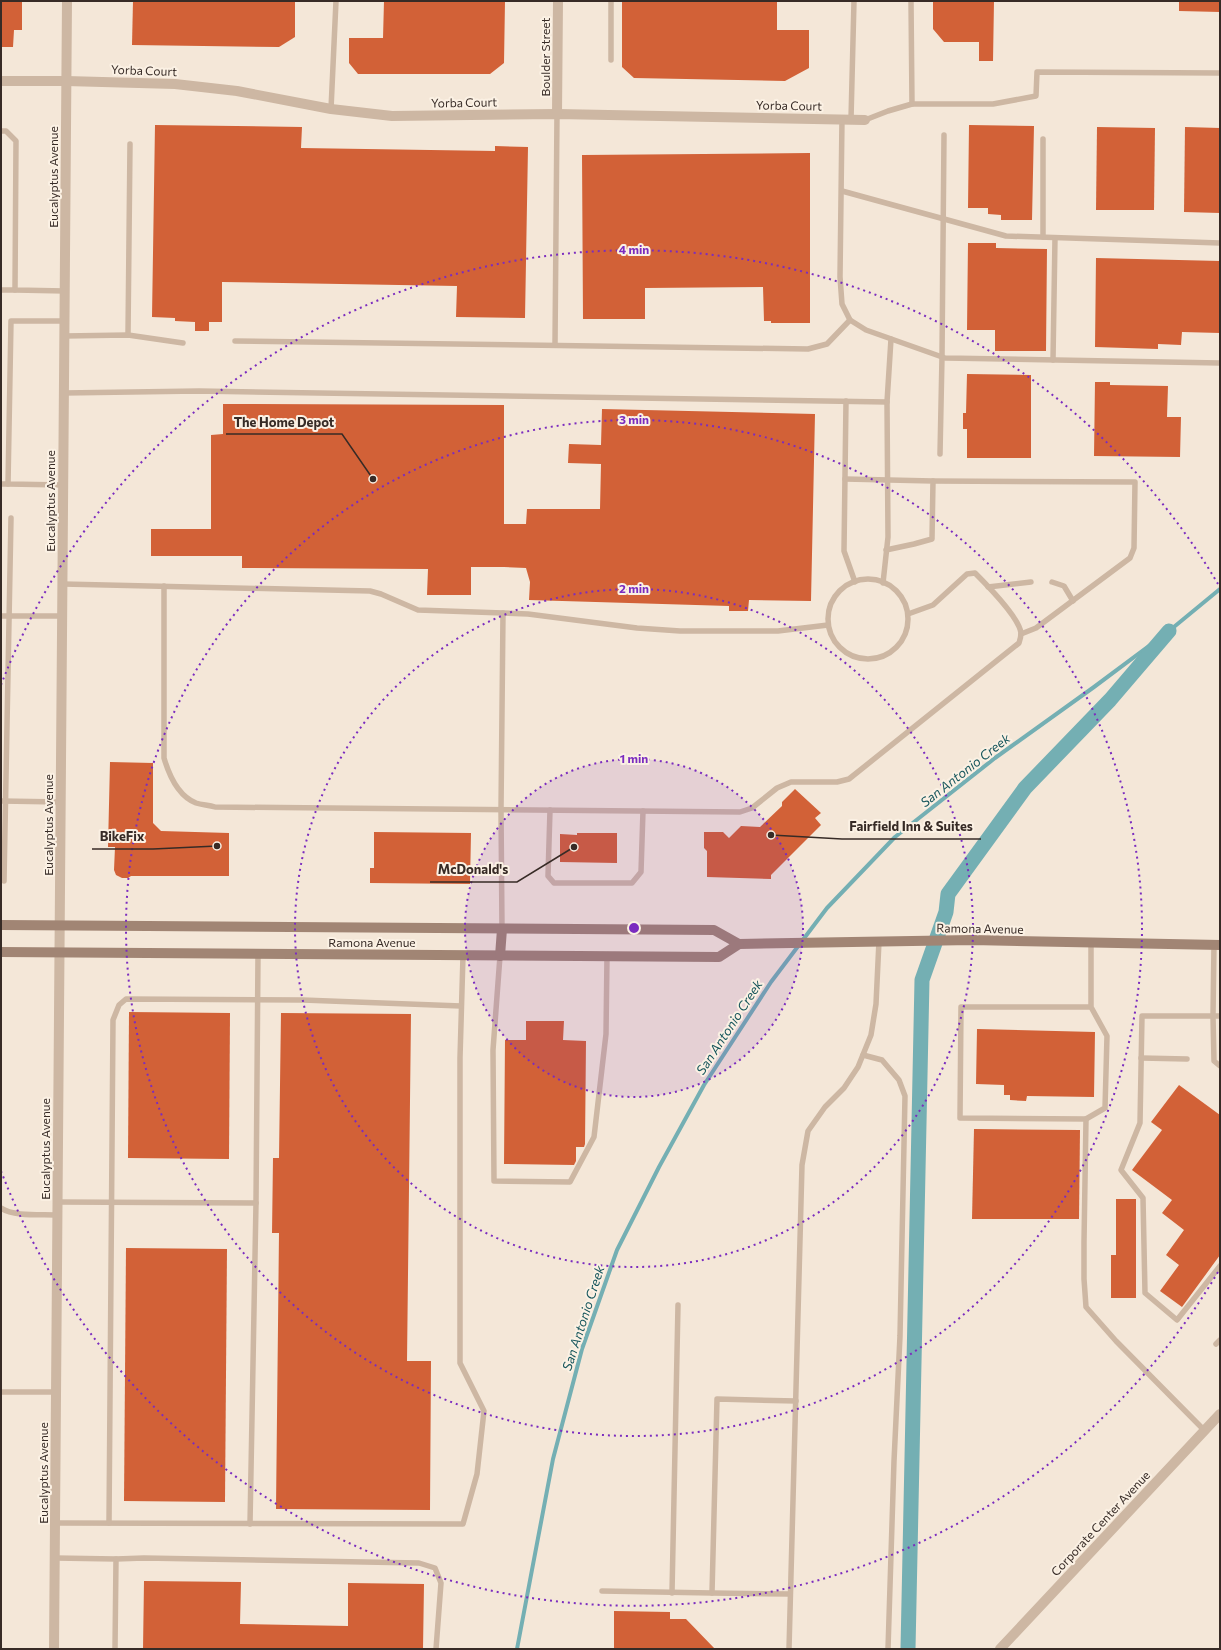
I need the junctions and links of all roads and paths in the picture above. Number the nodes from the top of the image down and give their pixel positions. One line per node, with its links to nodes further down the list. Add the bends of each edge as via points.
1 (67, 1): 10 (street, Eucalyptus Avenue)
2 (336, 1): 12 (lane)
3 (558, 1): 13 (street, Boulder Street)
4 (611, 1): 7 (lane)
5 (854, 1): 14 (lane)
6 (911, 1): 11 (lane)
7 (611, 60)
8 (1220, 73): 11 (lane, via 1037,72 1036,96 993,104)
9 (1, 81): 10 (street, Yorba Court)
10 (66, 81): 12 (street, Yorba Court, via 175,84 237,90); 27 (street, Eucalyptus Avenue)
11 (912, 104): 15 (lane)
12 (331, 109): 13 (street, Yorba Court, via 392,116)
13 (557, 114): 14 (street, Yorba Court); 35 (lane)
14 (847, 119): 15 (street, Yorba Court); 20 (lane)
15 (866, 120)
16 (1, 131): 26 (lane, via 6,131 16,141)
17 (944, 135): 21 (lane)
18 (1043, 140): 22 (lane)
19 (130, 144): 30 (lane)
20 (842, 191): 21 (lane); 28 (lane, via 840,277 842,304)
21 (944, 219): 22 (lane, via 1006,236); 36 (lane)
22 (1043, 237): 23 (lane)
23 (1055, 238): 24 (lane); 37 (lane)
24 (1220, 242)
25 (1, 290): 26 (lane)
26 (15, 290): 27 (lane)
27 (65, 291): 29 (street, Eucalyptus Avenue)
28 (850, 320): 32 (lane, via 866,330); 35 (lane, via 827,344 808,349)
29 (64, 321): 31 (street, Eucalyptus Avenue); 47 (lane, via 11,321)
30 (128, 335): 31 (lane); 34 (lane)
31 (64, 336): 39 (street, Eucalyptus Avenue)
32 (892, 339): 36 (lane); 41 (lane)
33 (234, 341): 35 (lane)
34 (183, 343)
35 (555, 345)
36 (942, 356): 37 (lane); 42 (lane)
37 (1053, 360): 38 (lane)
38 (1220, 363)
39 (64, 393): 40 (lane, via 199,392); 48 (street, Eucalyptus Avenue)
40 (846, 401): 41 (lane); 43 (lane)
41 (887, 402): 44 (lane)
42 (940, 454)
43 (845, 479): 44 (lane); 51 (lane, via 844,551)
44 (887, 481): 45 (lane); 50 (lane)
45 (933, 481): 50 (lane, via 932,539); 58 (lane, via 1135,482 1134,548 1130,558)
46 (1, 484): 47 (lane)
47 (8, 484): 48 (lane)
48 (63, 485): 55 (street, Eucalyptus Avenue)
49 (11, 518): 62 (lane)
50 (886, 550): 52 (lane)
51 (855, 582): 52 (lane, via 863,579); 64 (lane, via 848,584 836,595 829,609)
52 (884, 582): 60 (lane, via 893,587 903,599)
53 (1032, 582): 57 (lane)
54 (1052, 582): 58 (lane, via 1064,586)
55 (62, 584): 56 (lane); 63 (street, Eucalyptus Avenue)
56 (164, 586): 59 (lane, via 370,591 418,610); 68 (lane, via 164,758 170,776 180,791 195,803 215,807)
57 (988, 587): 60 (lane, via 975,573 967,574 933,604); 65 (lane, via 1018,623)
58 (1073, 601): 65 (lane, via 1036,628)
59 (503, 613): 64 (lane, via 680,631 778,631); 68 (lane)
60 (908, 614): 64 (lane, via 908,629 901,644 889,654 874,660 858,659 844,652 834,640)
61 (1, 616): 62 (lane)
62 (8, 616): 63 (lane); 66 (lane)
63 (62, 616): 67 (street, Eucalyptus Avenue)
64 (828, 625)
65 (1021, 634): 70 (lane, via 1019,643 849,779 838,782 791,782 776,788 752,808 740,812)
66 (3, 801): 67 (lane); 71 (lane)
67 (61, 802): 73 (street, Eucalyptus Avenue)
68 (500, 810): 69 (lane); 74 (lane)
69 (550, 810): 70 (lane); 70 (lane, via 548,876 554,883 632,883 641,872)
70 (643, 811)
71 (4, 881)
72 (1, 925): 73 (main road, Ramona Avenue)
73 (60, 925): 74 (main road, Ramona Avenue); 80 (street, Eucalyptus Avenue)
74 (502, 929): 77 (main road, Ramona Avenue, via 714,930); 83 (main road)
75 (879, 941): 76 (main road, Ramona Avenue); 77 (main road, Ramona Avenue); 90 (lane, via 876,1004 871,1035)
76 (1091, 943): 78 (main road, Ramona Avenue); 87 (lane)
77 (739, 944): 84 (main road, Ramona Avenue, via 719,957)
78 (1217, 945): 88 (lane)
79 (1, 952): 80 (main road, Ramona Avenue)
80 (60, 952): 81 (main road, Ramona Avenue); 95 (street, Eucalyptus Avenue)
81 (258, 955): 82 (main road, Ramona Avenue); 85 (lane)
82 (463, 956): 83 (main road, Ramona Avenue); 86 (lane)
83 (500, 956): 84 (main road, Ramona Avenue); 84 (lane, via 493,1050 494,1181 570,1182 594,1137 606,1034)
84 (607, 957)
85 (257, 1000): 86 (lane); 96 (lane, via 126,999 119,1005 113,1020); 97 (lane)
86 (461, 1006): 109 (lane, via 460,1363 484,1411 477,1474 463,1524)
87 (1091, 1007): 94 (lane, via 1107,1036 1105,1101 1104,1108); 94 (lane, via 961,1007 960,1118)
88 (1213, 1016): 89 (lane); 91 (lane, via 1142,1016); 93 (lane, via 1214,1061)
89 (1220, 1016)
90 (863, 1055): 104 (lane, via 844,1088 825,1107 808,1131 802,1164); 120 (lane, via 882,1060 899,1080 905,1096 900,1336)
91 (1141, 1058): 92 (lane); 100 (lane, via 1140,1123 1121,1170 1143,1198 1146,1293 1177,1320)
92 (1187, 1058)
93 (1220, 1066)
94 (1086, 1119): 106 (lane, via 1086,1307)
95 (58, 1202): 96 (lane); 99 (street, Eucalyptus Avenue)
96 (112, 1202): 97 (lane); 108 (lane)
97 (256, 1203): 109 (lane)
98 (1, 1208): 99 (lane, via 18,1214)
99 (58, 1215): 103 (street, Eucalyptus Avenue)
100 (1220, 1266)
101 (678, 1305): 113 (lane)
102 (1, 1392): 103 (lane)
103 (56, 1392): 107 (street, Eucalyptus Avenue)
104 (796, 1401): 114 (lane, via 717,1400); 115 (lane)
105 (1220, 1414): 106 (street, Corporate Center Avenue)
106 (1204, 1430): 121 (street, Corporate Center Avenue)
107 (55, 1523): 108 (lane); 110 (street, Eucalyptus Avenue)
108 (109, 1523): 109 (lane)
109 (250, 1524)
110 (55, 1558): 111 (lane); 116 (street, Eucalyptus Avenue)
111 (116, 1559): 117 (lane); 118 (lane, via 420,1563 435,1568 441,1583)
112 (602, 1591): 113 (lane)
113 (672, 1593): 114 (lane)
114 (712, 1593): 115 (lane)
115 (790, 1594): 119 (lane)
116 (54, 1649)
117 (115, 1649)
118 (436, 1649)
119 (789, 1649)
120 (888, 1649)
121 (1000, 1649)

